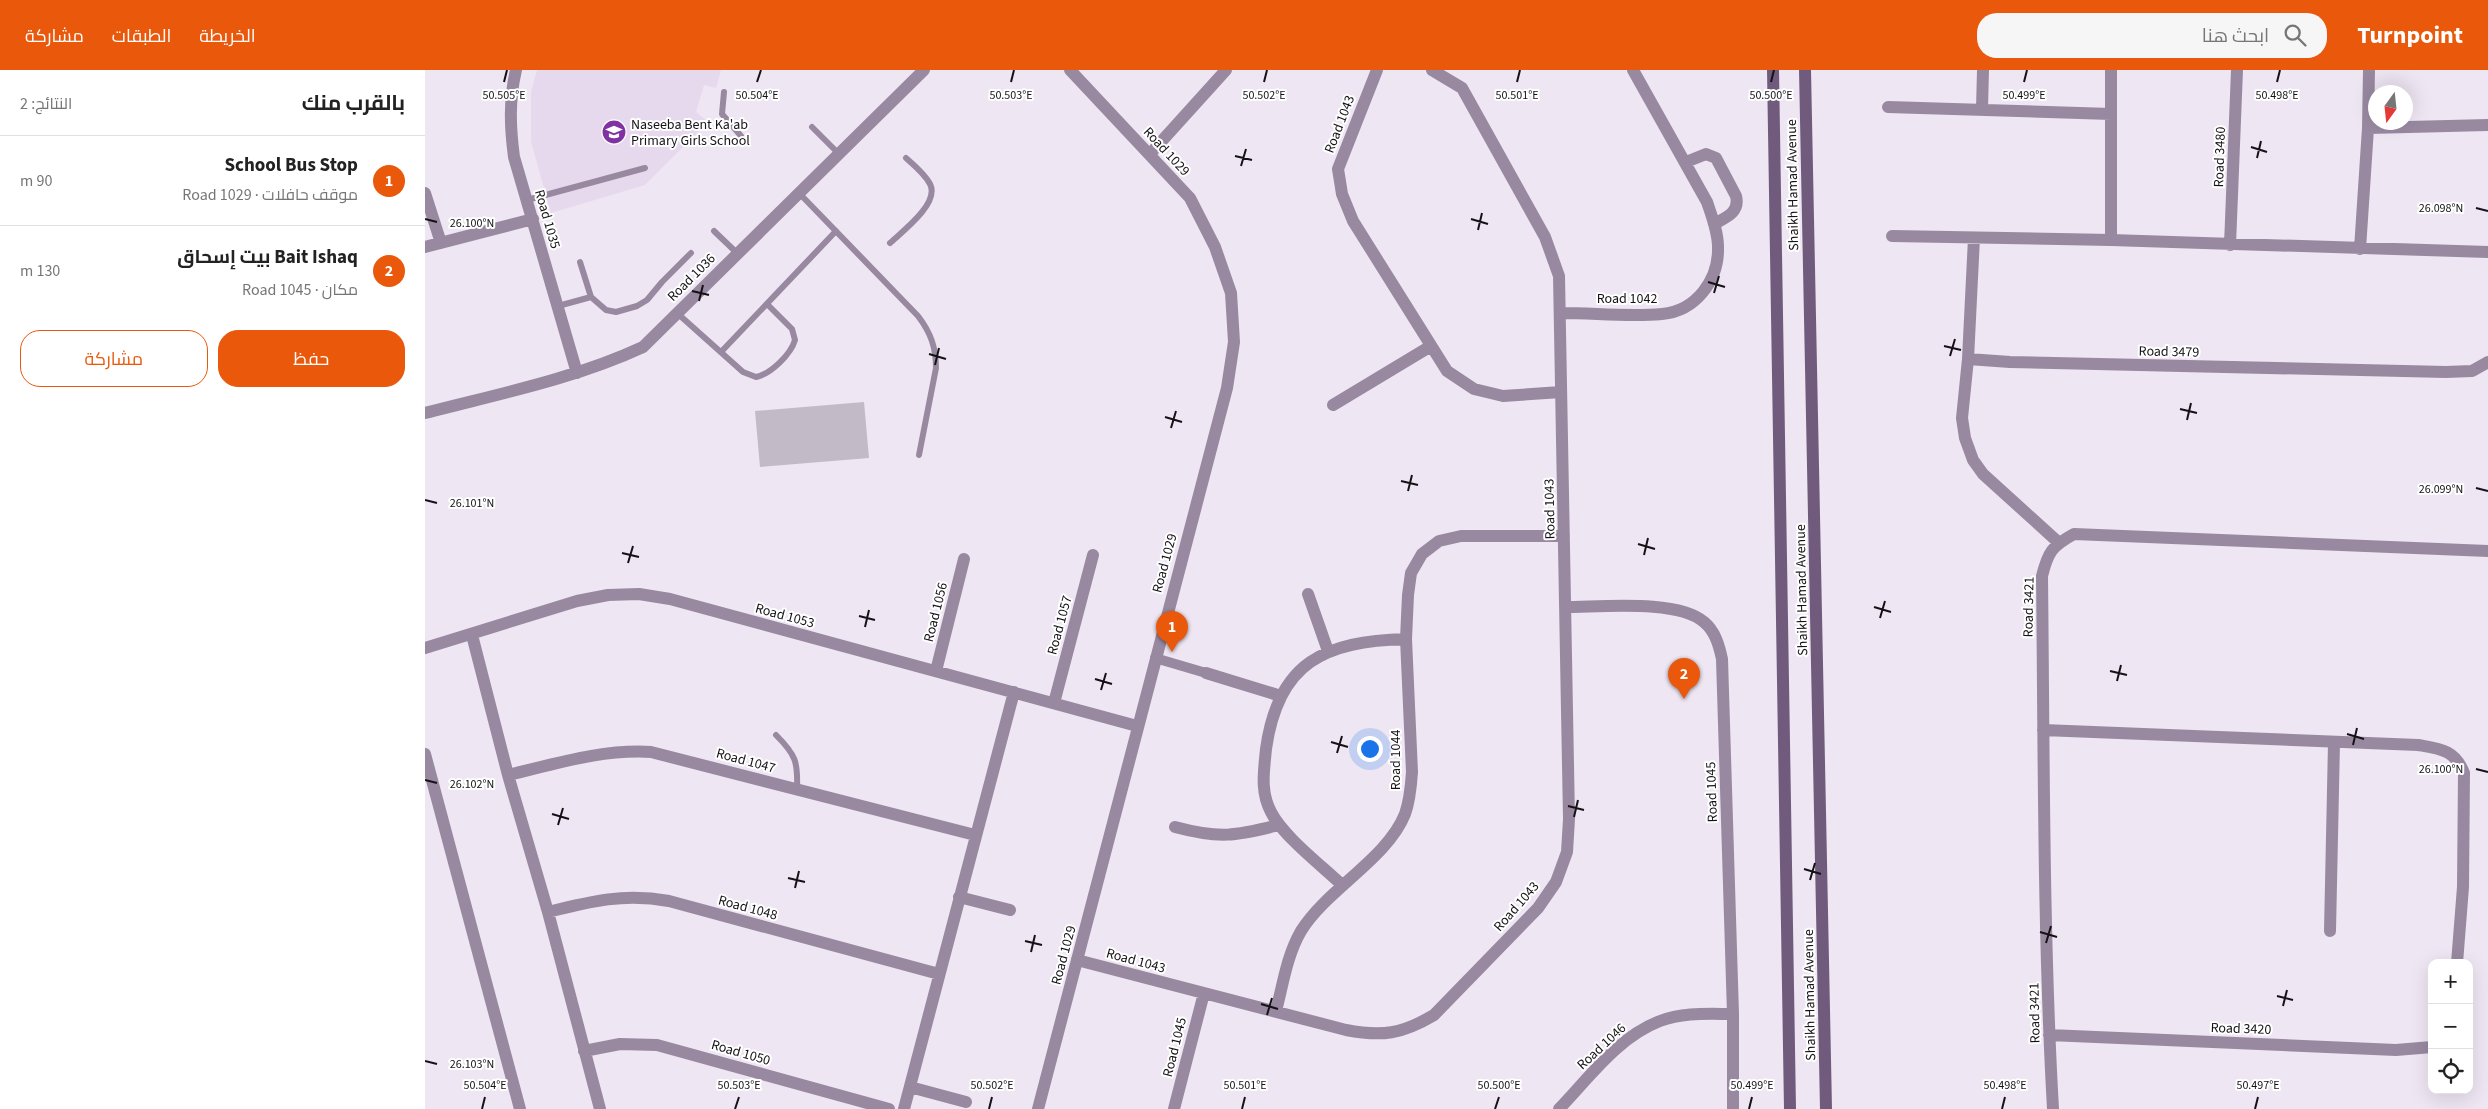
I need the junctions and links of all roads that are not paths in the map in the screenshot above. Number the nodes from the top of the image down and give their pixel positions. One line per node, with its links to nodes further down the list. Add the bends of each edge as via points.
1 (514, 70): 31 (street, Road 1035, via 510,124 514,158)
2 (924, 70): 24 (street, Road 1036)
3 (1070, 70): 25 (street, Road 1029)
4 (1226, 70): 25 (street)
5 (1377, 70): 53 (street, Road 1043, via 1338,169 1342,194 1353,221)
6 (1432, 70): 52 (street, Road 1043, via 1462,88 1545,237 1559,276)
7 (1633, 70): 27 (street, Road 1042)
8 (1773, 70): 113 (main road, Shaikh Hamad Avenue)
9 (1805, 70): 114 (main road, Shaikh Hamad Avenue)
10 (1983, 70): 17 (street)
11 (2111, 70): 18 (street)
12 (2237, 70): 41 (street, Road 3480)
13 (2369, 70): 14 (street)
14 (2369, 85)
15 (724, 92): 23 (lane, via 722,114)
16 (1888, 107): 17 (street)
17 (1982, 109): 18 (street)
18 (2111, 114): 38 (street)
19 (2488, 125): 21 (street)
20 (812, 127): 24 (lane)
21 (2413, 127)
22 (2368, 128): 43 (street)
23 (741, 136)
24 (839, 154): 30 (street, Road 1036)
25 (1150, 154): 73 (street, Road 1029, via 1190,198 1215,247 1231,293 1234,342 1227,388)
26 (906, 158): 40 (lane, via 927,179 932,188 932,198)
27 (1686, 162): 33 (street, Road 1042); 33 (street, via 1706,154 1716,158 1736,196 1734,212)
28 (645, 168): 31 (lane)
29 (425, 193): 39 (street)
30 (799, 193): 35 (lane); 46 (street, Road 1036)
31 (527, 200): 32 (street, Road 1035)
32 (533, 220): 39 (street); 50 (street, Road 1035)
33 (1715, 224): 52 (street, Road 1042, via 1716,269 1696,300 1681,309 1663,314)
34 (714, 231): 46 (lane)
35 (836, 231): 49 (lane); 61 (lane, via 918,316 932,339 937,368)
36 (1892, 236): 37 (street)
37 (1974, 238): 38 (street); 55 (street)
38 (2111, 240): 41 (street)
39 (441, 243): 42 (street)
40 (890, 243)
41 (2230, 245): 43 (street)
42 (425, 247)
43 (2360, 249): 44 (street)
44 (2488, 252)
45 (691, 253): 48 (lane, via 647,300 637,306 616,312 606,310)
46 (737, 253): 51 (street, Road 1036)
47 (580, 262): 48 (lane)
48 (591, 297): 50 (lane)
49 (767, 304): 54 (lane); 54 (lane, via 792,329 795,340 790,350 769,371 756,377 743,372)
50 (558, 306): 57 (street, Road 1035)
51 (677, 313): 54 (lane); 57 (street, Road 1036, via 643,346)
52 (1561, 313): 58 (street, Road 1043)
53 (1431, 346): 58 (street, Road 1043, via 1447,371 1474,389 1503,396); 59 (street)
54 (721, 352)
55 (1969, 359): 56 (street, Road 3479, via 2446,372 2472,371); 63 (street, via 1962,418 1973,460 1983,474)
56 (2488, 362)
57 (577, 374): 60 (street, Road 1036)
58 (1561, 392): 62 (street, Road 1043)
59 (1333, 405)
60 (425, 413)
61 (919, 455)
62 (1564, 536): 68 (street, Road 1043); 70 (street, Road 1044, via 1461,536 1439,542 1422,554 1411,573)
63 (2058, 542): 64 (street, via 2074,534); 80 (street, Road 3421, via 2047,554 2042,576)
64 (2488, 551)
65 (1093, 555): 78 (street, Road 1057)
66 (964, 559): 74 (street, Road 1056)
67 (1308, 594): 72 (street)
68 (1565, 607): 98 (street, Road 1043, via 1567,852 1556,882 1538,908 1434,1015 1414,1027 1392,1033 1369,1034); 99 (street, Road 1045, via 1667,607 1687,611 1705,622 1717,639 1722,659)
69 (471, 635): 71 (street, Road 1053); 74 (street, Road 1053, via 577,601 639,594 670,599); 84 (street)
70 (1406, 639): 72 (street, via 1372,640); 89 (street, Road 1044, via 1411,794 1395,833)
71 (425, 648)
72 (1327, 651): 77 (street, via 1299,669)
73 (1155, 658): 75 (street); 79 (street, Road 1029)
74 (936, 671): 76 (street, Road 1053)
75 (1206, 673): 77 (street)
76 (1014, 692): 78 (street, Road 1053); 88 (street)
77 (1281, 696): 86 (street, via 1269,729 1262,785 1270,811)
78 (1054, 703): 79 (street, Road 1053)
79 (1137, 726): 95 (street, Road 1029)
80 (2043, 730): 82 (street); 100 (street, Road 3421)
81 (776, 736): 85 (lane, via 795,758)
82 (2334, 743): 93 (street); 94 (street, via 2418,745 2443,750 2459,760 2464,773 2463,887)
83 (425, 754): 105 (street)
84 (507, 775): 85 (street, Road 1047, via 602,753 635,751 676,756); 92 (street)
85 (797, 789): 88 (street, Road 1047)
86 (1279, 825): 87 (street, via 1220,836); 89 (street)
87 (1175, 827)
88 (975, 835): 90 (street)
89 (1342, 885): 98 (street, Road 1044, via 1301,930 1289,959)
90 (959, 897): 91 (street); 96 (street)
91 (1010, 910)
92 (548, 912): 96 (street, Road 1048, via 597,899 645,896); 102 (street)
93 (2330, 931)
94 (2457, 959)
95 (1077, 960): 97 (street, Road 1043); 109 (street, Road 1029)
96 (939, 974): 103 (street)
97 (1203, 993): 98 (street, Road 1043); 110 (street, Road 1045)
98 (1276, 1011)
99 (1733, 1014): 111 (street, Road 1046, via 1687,1015 1661,1020 1637,1032 1617,1048); 112 (street, Road 1045)
100 (2049, 1035): 101 (street, Road 3420, via 2397,1050); 115 (street, Road 3421)
101 (2428, 1047)
102 (584, 1051): 106 (street); 107 (street, Road 1050, via 620,1044 657,1045)
103 (910, 1087): 104 (street); 108 (street)
104 (966, 1102)
105 (520, 1109)
106 (600, 1109)
107 (889, 1109)
108 (904, 1109)
109 (1038, 1109)
110 (1174, 1109)
111 (1559, 1109)
112 (1733, 1109)
113 (1789, 1109)
114 (1826, 1109)
115 (2053, 1109)

